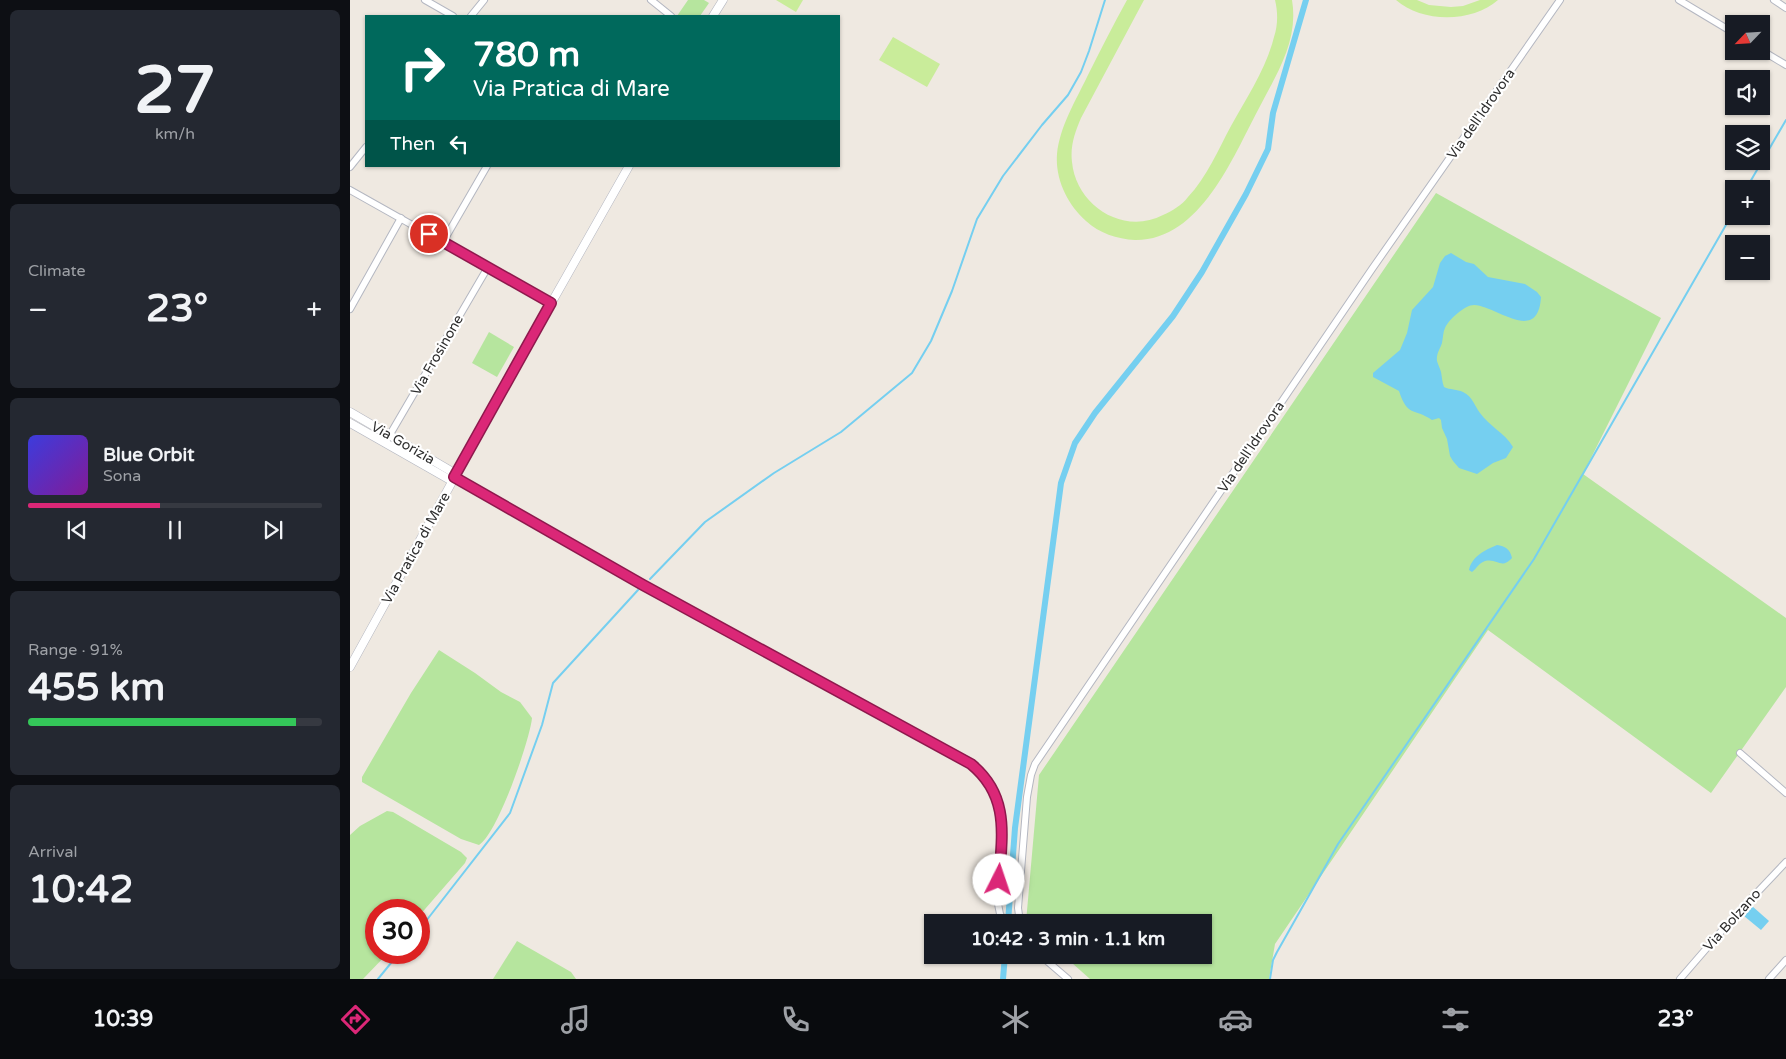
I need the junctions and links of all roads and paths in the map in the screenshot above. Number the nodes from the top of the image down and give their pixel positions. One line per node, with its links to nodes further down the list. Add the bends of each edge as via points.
1 (425, 0): 9 (street)
2 (484, 0): 10 (street)
3 (651, 0): 11 (street)
4 (723, 0): 12 (street)
5 (1560, 0): 35 (street, Via dell'Idrovora, via 1372,269 1035,764 1027,797)
6 (1679, 0): 13 (street)
7 (1774, 0): 8 (street)
8 (1786, 8)
9 (451, 15)
10 (472, 15)
11 (670, 15)
12 (714, 15)
13 (1725, 28)
14 (1770, 55): 15 (street)
15 (1786, 65)
16 (365, 148): 17 (street)
17 (350, 167)
18 (486, 167): 22 (street)
19 (628, 167): 24 (street, Via Pratica di Mare)
20 (350, 190): 21 (street)
21 (401, 218): 22 (street); 25 (street)
22 (443, 242): 23 (street)
23 (488, 267): 24 (street); 28 (street, Via Frosinone)
24 (551, 303): 29 (street, Via Pratica di Mare)
25 (350, 309)
26 (350, 412): 28 (street, Via Gorizia)
27 (350, 423): 28 (street, Via Gorizia)
28 (388, 439): 29 (street, Via Gorizia)
29 (454, 477): 30 (street, Via Pratica di Mare); 34 (street, via 981,772 1001,810)
30 (350, 668)
31 (1740, 753): 32 (street)
32 (1786, 793)
33 (1786, 862): 39 (street, Via Bolzano)
34 (1000, 914)
35 (1019, 914)
36 (1786, 960): 40 (street)
37 (1050, 964): 38 (street)
38 (1068, 979)
39 (1680, 979)
40 (1769, 979)

